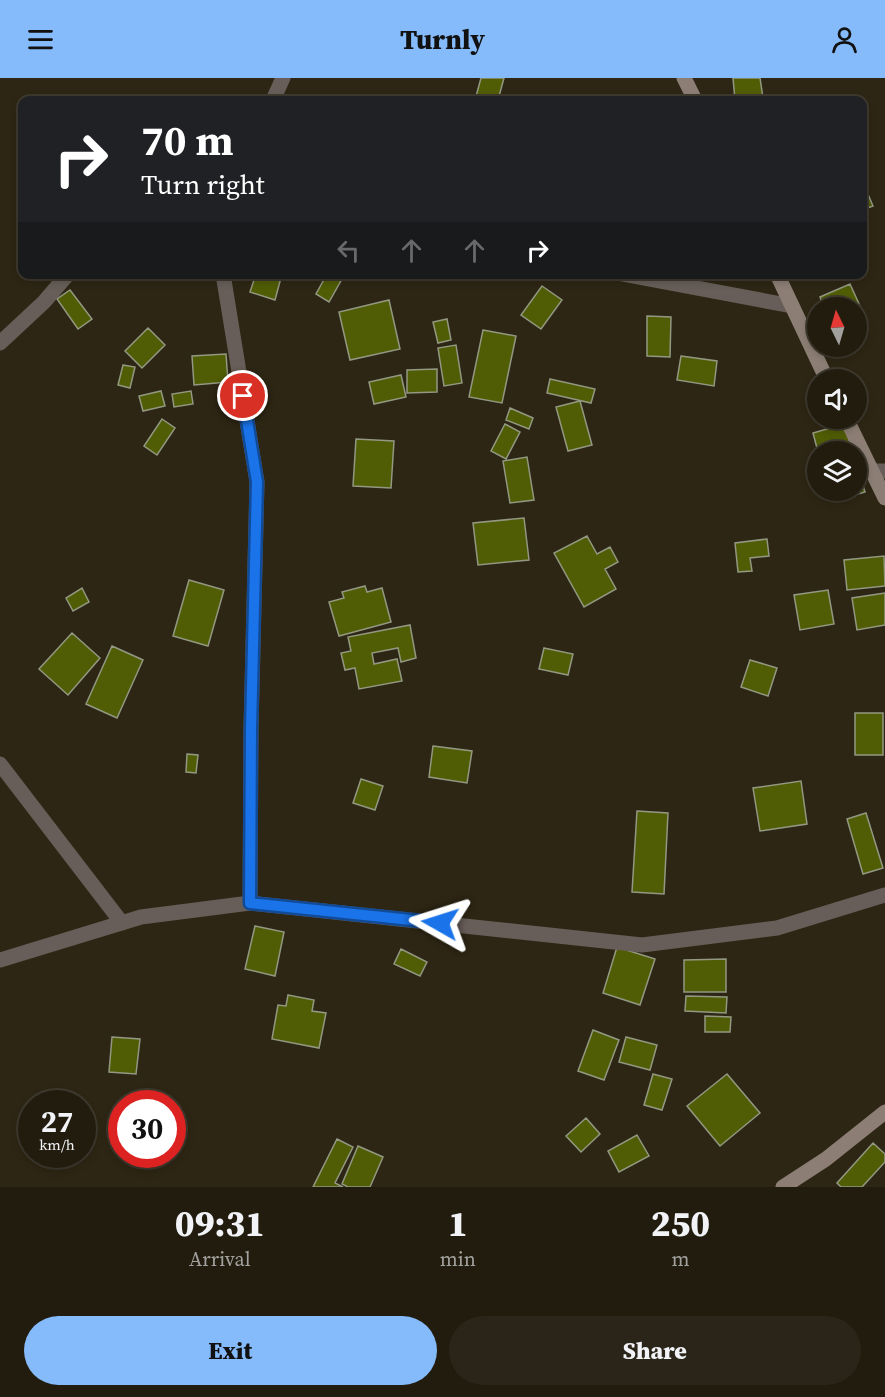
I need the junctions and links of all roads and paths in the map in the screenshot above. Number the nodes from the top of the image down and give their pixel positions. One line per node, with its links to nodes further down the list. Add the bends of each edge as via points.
1 (283, 78): 3 (street)
2 (684, 78): 4 (street)
3 (275, 96)
4 (693, 96)
5 (64, 279): 10 (street)
6 (224, 279): 17 (street, via 257,482)
7 (649, 279): 9 (street)
8 (779, 279): 9 (street)
9 (792, 306): 11 (street)
10 (0, 343)
11 (822, 369)
12 (853, 429): 13 (street)
13 (878, 471): 14 (street)
14 (885, 498)
15 (0, 764): 18 (street)
16 (885, 895): 17 (street, via 777,928 642,945)
17 (250, 903): 18 (street)
18 (122, 923): 19 (street)
19 (0, 960)
20 (884, 1115): 21 (street)
21 (783, 1187)

